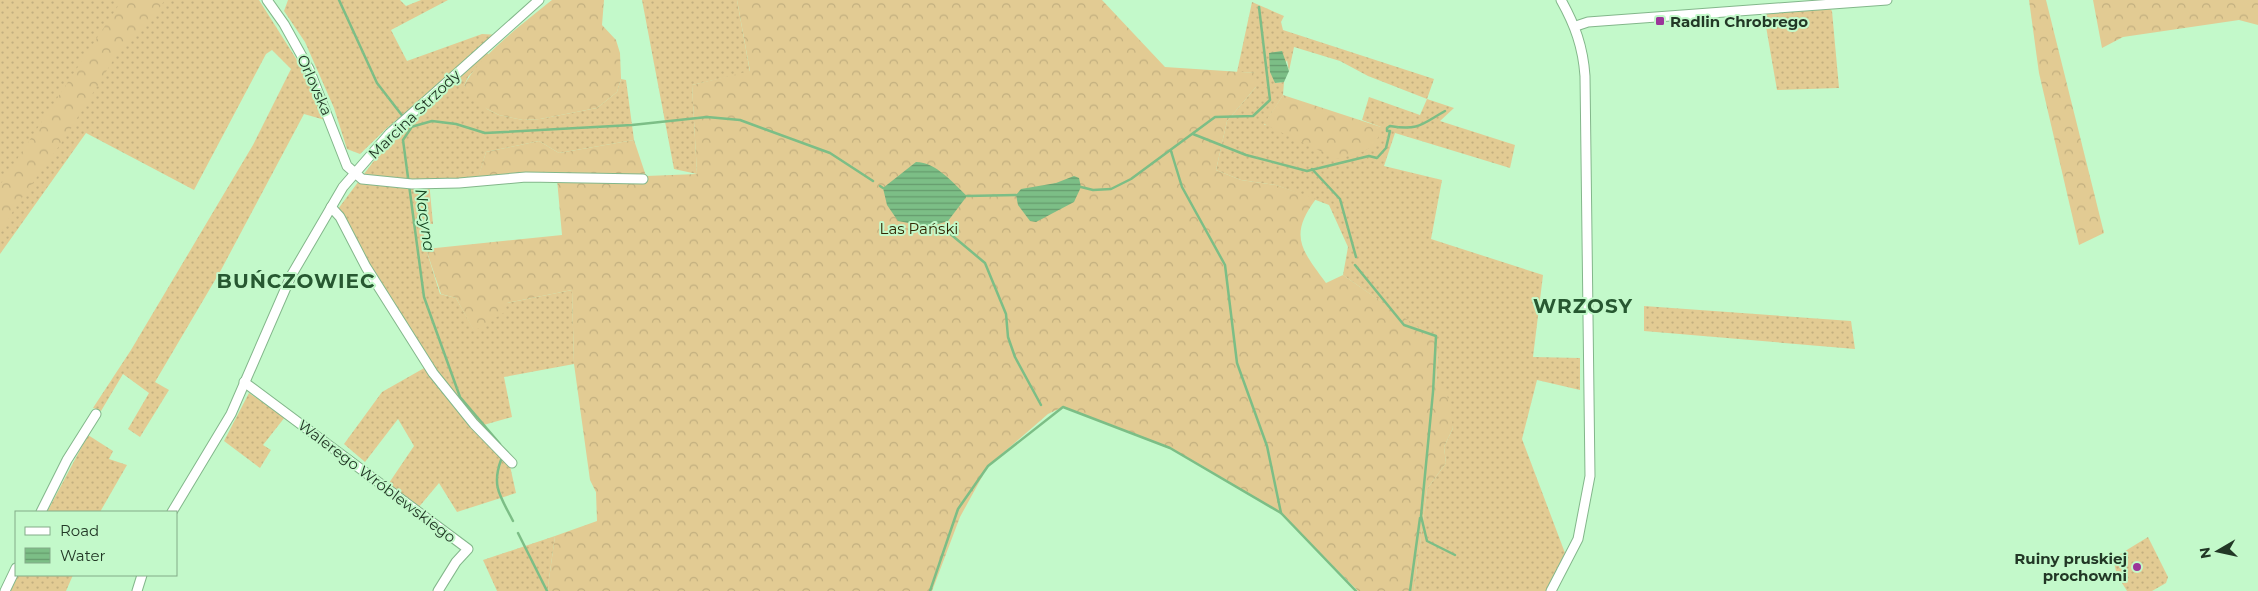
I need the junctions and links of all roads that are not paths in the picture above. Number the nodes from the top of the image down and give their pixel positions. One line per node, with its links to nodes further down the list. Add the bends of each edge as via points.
1 (267, 0): 6 (street, Orlovska, via 309,69 344,160)
2 (539, 0): 6 (street, Marcina Strzody, via 410,113)
3 (1561, 0): 5 (street)
4 (1888, 0): 5 (street, via 1588,22)
5 (1576, 26): 19 (street, via 1586,76 1590,476 1578,539)
6 (354, 173): 7 (street, via 362,179 409,184 526,177); 8 (street, Marcina Strzody)
7 (643, 179)
8 (331, 206): 9 (street, Marcina Strzody, via 291,276); 11 (street, via 433,372 474,424)
9 (244, 382): 13 (street, Marcina Strzody, via 231,414); 18 (street, Walerego Wróblewskiego, via 468,549)
10 (96, 414): 12 (street)
11 (512, 463)
12 (42, 511)
13 (173, 511)
14 (15, 570): 16 (street)
15 (142, 576): 17 (street)
16 (5, 591)
17 (137, 591)
18 (438, 591)
19 (1551, 591)

